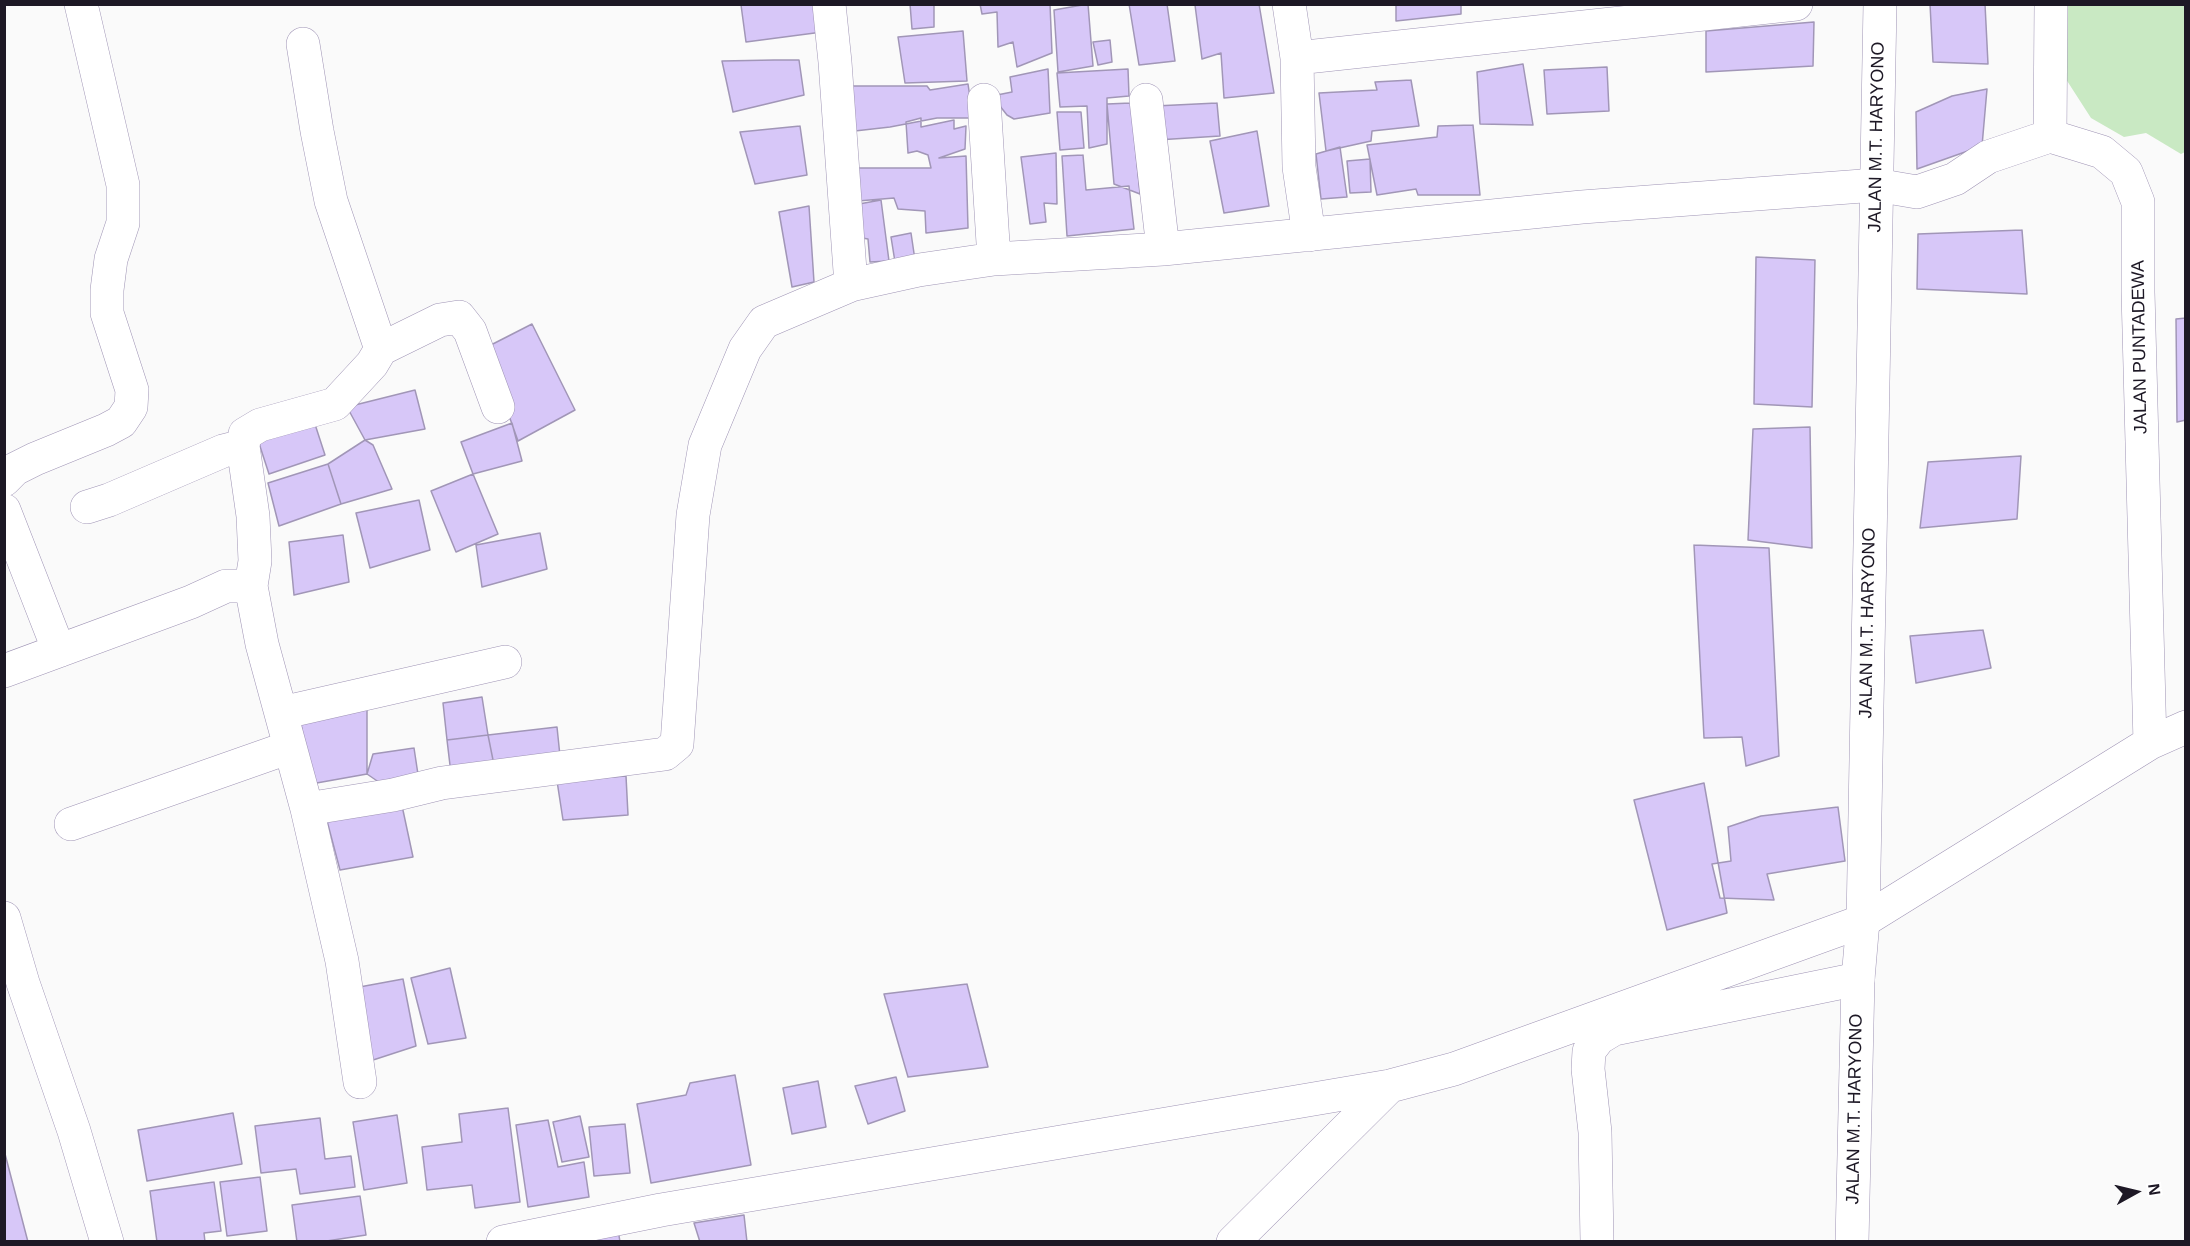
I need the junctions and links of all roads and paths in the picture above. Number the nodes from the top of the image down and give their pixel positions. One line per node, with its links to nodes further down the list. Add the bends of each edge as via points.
1 (81, 4): 20 (street, via 123,185 123,223 111,259 107,313 132,390 131,406 121,422 35,459)
2 (830, 4): 16 (street)
3 (1289, 4): 8 (street)
4 (1796, 4): 8 (street)
5 (1880, 4): 12 (street, JALAN M.T. HARYONO)
6 (2051, 4): 11 (street)
7 (303, 44): 17 (street, via 332,201)
8 (1296, 58): 13 (street, via 1299,167)
9 (984, 100): 15 (street)
10 (1146, 100): 14 (street)
11 (2050, 136): 12 (street, via 1988,156 1955,179 1917,192); 29 (street, JALAN PUNTADEWA, via 2102,152 2126,172 2138,202)
12 (1876, 185): 13 (street, via 1582,207); 34 (street, JALAN M.T. HARYONO)
13 (1309, 235): 14 (street)
14 (1163, 249): 15 (street)
15 (994, 259): 16 (street)
16 (850, 285): 31 (street, via 764,322 745,348 705,445 693,515 677,744 665,754 442,783)
17 (381, 349): 18 (street, via 440,320 459,317 470,331); 19 (street, via 335,404 260,425 245,434)
18 (498, 407)
19 (243, 446): 21 (street); 23 (street, via 253,516 255,561)
20 (4, 480)
21 (87, 507)
22 (4, 510): 24 (street)
23 (251, 586): 24 (street, via 226,586); 27 (street)
24 (59, 651): 26 (street)
25 (505, 662): 27 (street)
26 (4, 671)
27 (280, 713): 30 (street)
28 (2186, 727): 29 (street)
29 (2150, 743): 34 (street)
30 (290, 747): 31 (street); 32 (street)
31 (307, 809): 36 (street, via 342,961)
32 (71, 824)
33 (4, 918): 38 (street)
34 (1863, 921): 35 (street, JALAN M.T. HARYONO); 37 (street, via 1530,1043)
35 (1858, 979): 41 (street, via 1614,1029 1599,1038 1589,1051 1588,1069 1595,1132); 42 (street, JALAN M.T. HARYONO)
36 (360, 1082)
37 (1390, 1086): 39 (street, via 661,1210); 40 (street)
38 (107, 1242)
39 (503, 1242)
40 (1233, 1242)
41 (1597, 1242)
42 (1852, 1242)

